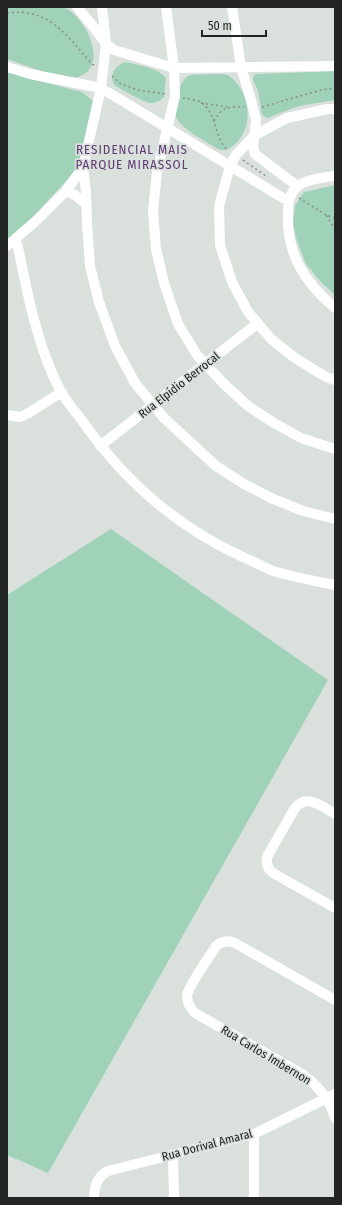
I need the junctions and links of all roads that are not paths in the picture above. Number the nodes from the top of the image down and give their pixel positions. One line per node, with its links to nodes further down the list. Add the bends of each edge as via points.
1 (77, 7): 5 (street)
2 (102, 7): 5 (street)
3 (166, 7): 9 (street)
4 (232, 7): 8 (street)
5 (106, 44): 9 (street, via 114,50); 10 (street)
6 (7, 66): 10 (street, via 30,74)
7 (335, 66): 8 (street)
8 (241, 67): 9 (street); 13 (street, via 256,120)
9 (174, 68): 12 (street, via 175,96)
10 (101, 88): 12 (street); 15 (street)
11 (335, 109): 13 (street, via 287,118)
12 (167, 127): 14 (street); 25 (street, via 157,172 153,211 156,248 164,284 178,324)
13 (255, 135): 14 (street); 17 (street, via 255,154)
14 (230, 166): 19 (street); 24 (street, via 219,206 220,245 232,282 248,312)
15 (83, 167): 18 (street); 20 (street)
16 (335, 176): 17 (street, via 319,178)
17 (297, 186): 19 (street)
18 (66, 190): 20 (street); 21 (street)
19 (288, 201): 23 (street, via 287,222 296,262 320,295)
20 (87, 204): 28 (street, via 90,266 99,302 115,346 135,383)
21 (16, 238): 22 (street); 27 (street, via 31,312 46,357)
22 (7, 246)
23 (335, 308)
24 (258, 323): 25 (street, Rua Elpídio Berrocal); 26 (street, via 271,339 295,358)
25 (205, 364): 28 (street, Rua Elpídio Berrocal); 31 (street, via 248,406 301,438)
26 (335, 380)
27 (62, 392): 29 (street, via 20,417); 30 (street)
28 (153, 405): 30 (street, Rua Elpídio Berrocal); 32 (street, via 210,461 244,484 297,508)
29 (7, 415)
30 (100, 446): 33 (street, via 139,488 202,536 273,570)
31 (335, 450)
32 (335, 519)
33 (335, 585)
34 (335, 814): 35 (street, via 314,802 300,803 268,855 267,864 273,873)
35 (335, 908)
36 (335, 1000): 37 (street, Rua Carlos Imbernon, via 235,943 225,942 215,948 189,988 187,1000 195,1013 304,1075)
37 (331, 1096): 38 (street, Rua Carlos Imbernon); 39 (street, Rua Dorival Amaral)
38 (335, 1118)
39 (254, 1134): 40 (street, Rua Dorival Amaral); 43 (street)
40 (173, 1155): 41 (street, Rua Dorival Amaral, via 108,1171 99,1179 94,1189); 42 (street)
41 (94, 1198)
42 (174, 1198)
43 (254, 1198)

